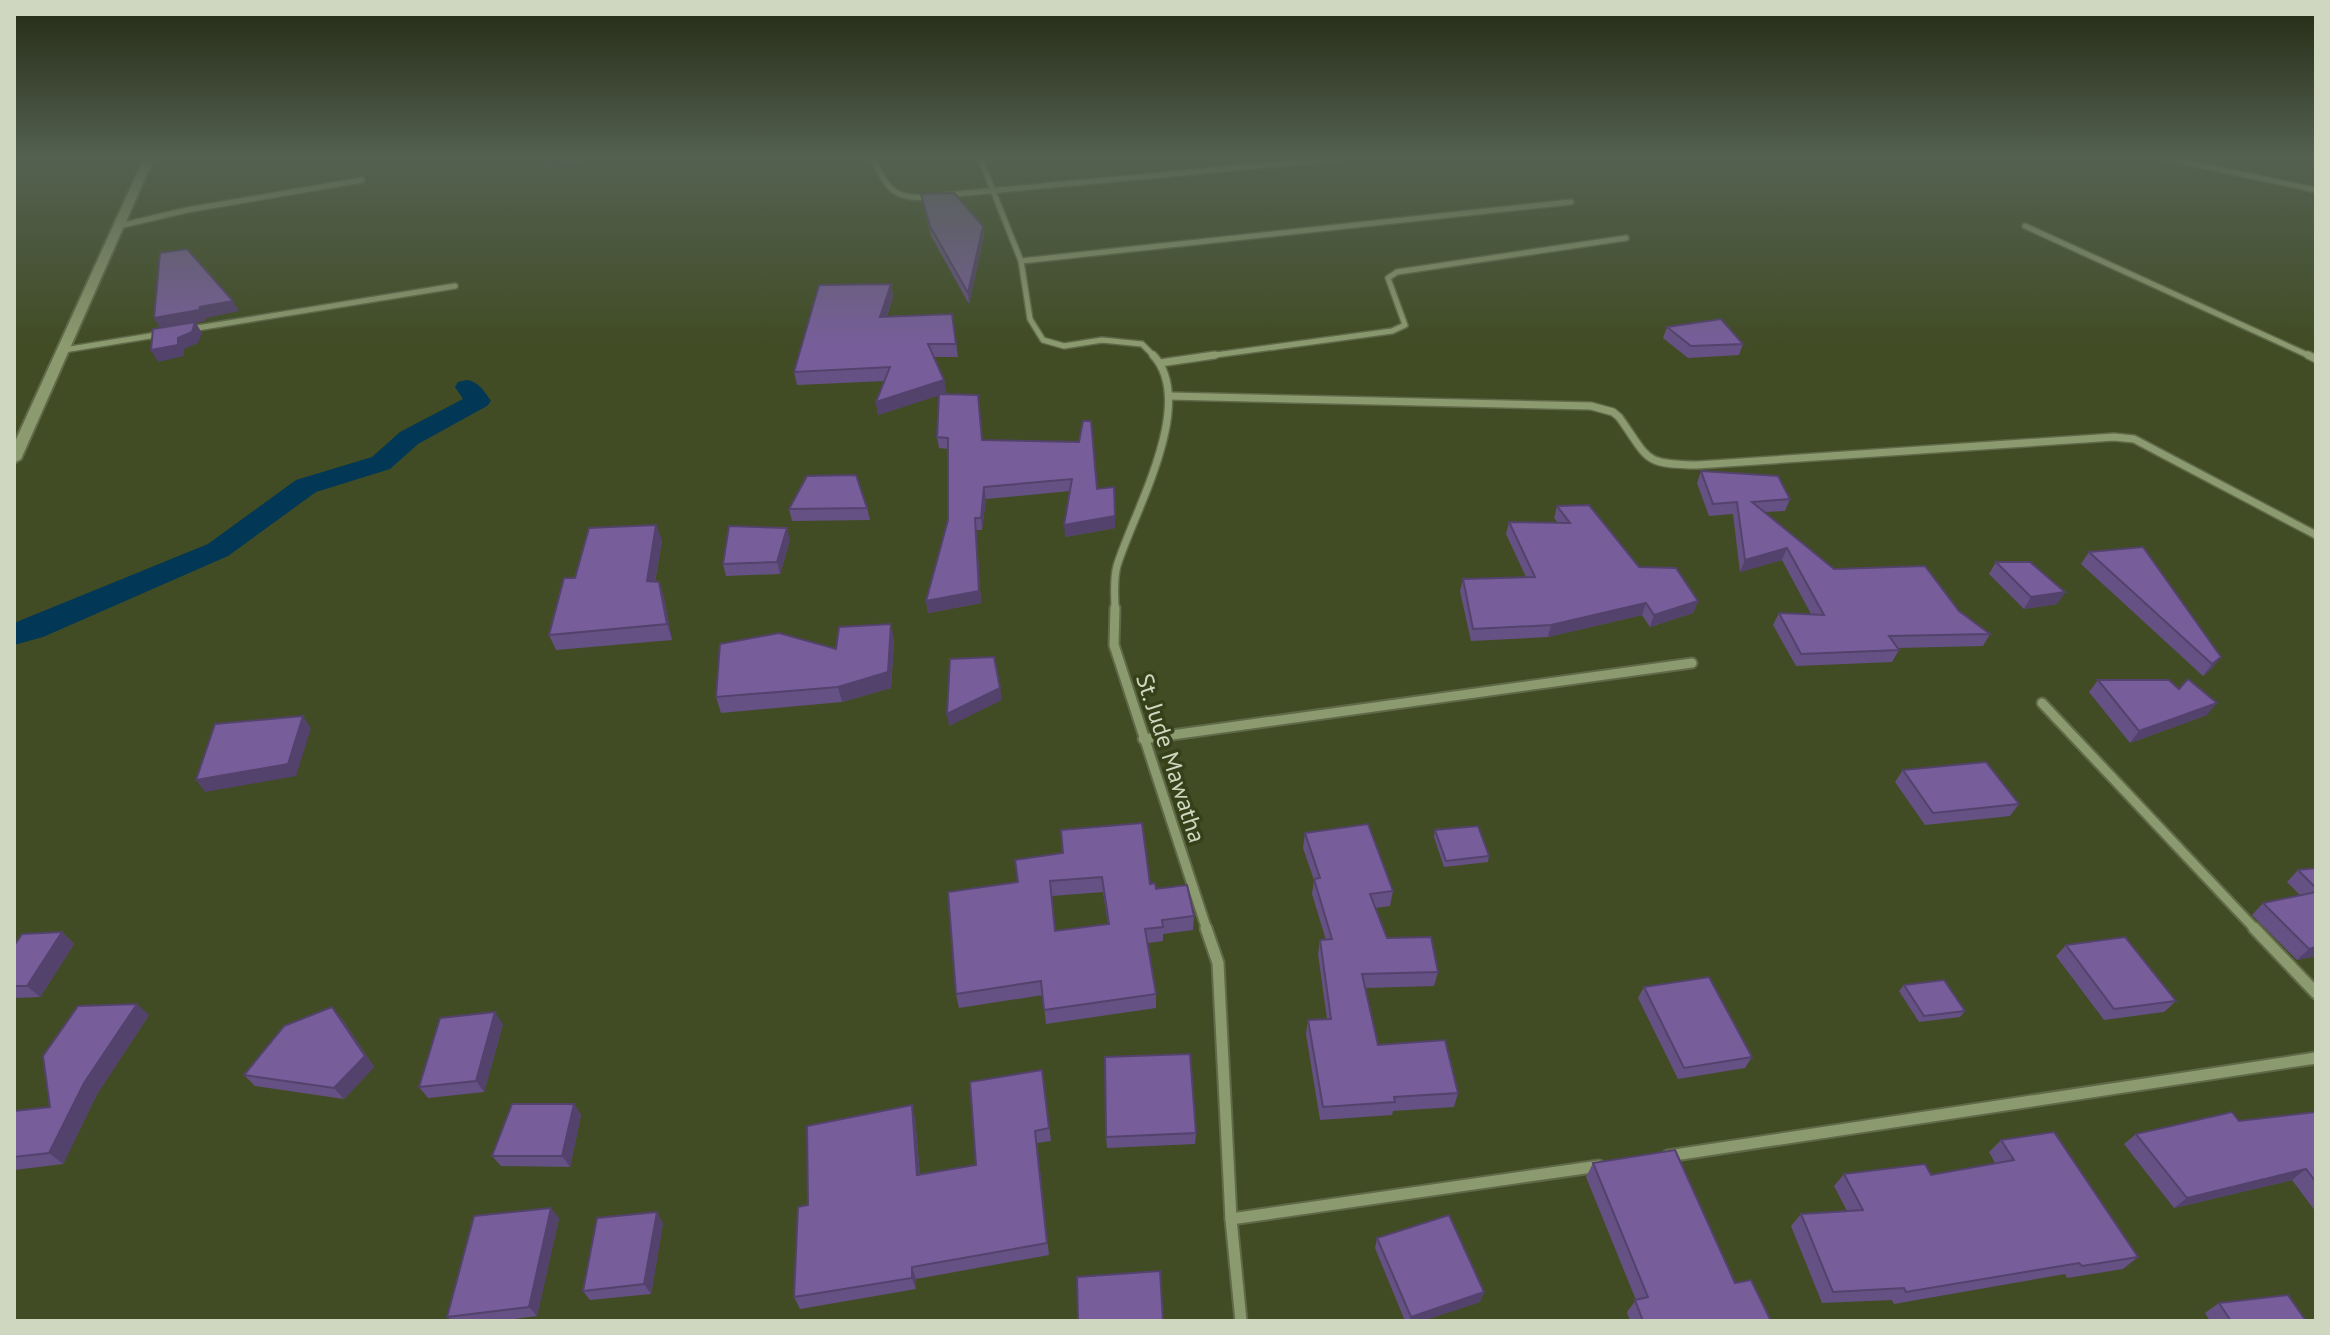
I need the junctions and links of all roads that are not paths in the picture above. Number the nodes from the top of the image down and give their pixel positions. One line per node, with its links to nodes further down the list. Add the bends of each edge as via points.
1 (122, 220): 5 (street)
2 (143, 220): 5 (street)
3 (1006, 220): 8 (street)
4 (1400, 220): 8 (street)
5 (119, 226): 12 (street)
6 (2025, 226): 13 (street)
7 (1626, 238): 14 (street, via 1397,272 1388,278 1405,325 1392,331)
8 (1021, 261): 14 (street, via 1030,319 1043,340 1064,346 1102,340 1142,344)
9 (455, 286): 10 (street)
10 (189, 329)
11 (174, 332): 12 (street)
12 (64, 350): 16 (street)
13 (2316, 359)
14 (1160, 363): 15 (street, St. Jude Mawatha)
15 (1169, 396): 17 (street, via 1591,406 1613,412 1649,459 1659,464 2134,439); 20 (street, St. Jude Mawatha, via 1169,423 1116,570 1114,645)
16 (14, 459)
17 (2316, 535)
18 (1692, 663): 20 (street)
19 (2042, 703): 21 (street)
20 (1143, 739): 25 (street, St. Jude Mawatha, via 1218,963)
21 (2316, 993)
22 (2316, 1058): 23 (street)
23 (1658, 1157)
24 (1611, 1164): 25 (street)
25 (1231, 1219): 26 (street, St. Jude Mawatha)
26 (1241, 1321)

